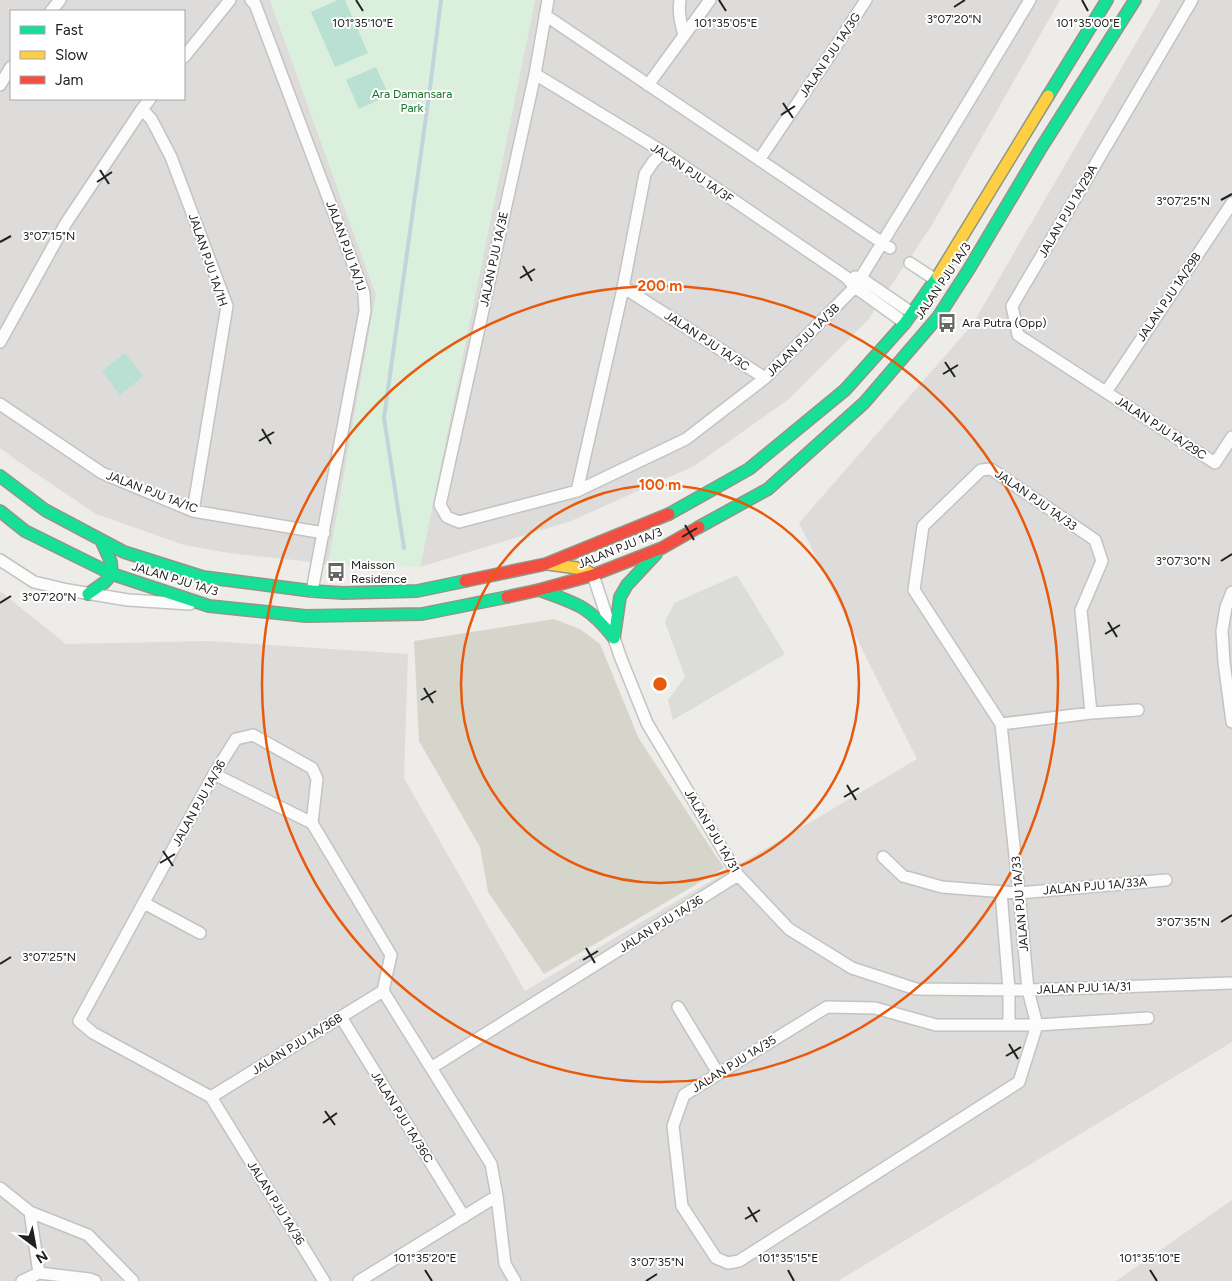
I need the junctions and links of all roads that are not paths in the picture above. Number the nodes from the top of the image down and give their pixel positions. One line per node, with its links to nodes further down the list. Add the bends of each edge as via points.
1 (60, 0): 12 (street)
2 (230, 0): 15 (street)
3 (251, 0): 41 (street, JALAN PJU 1A/1J, via 364,293 365,311)
4 (548, 0): 13 (street, JALAN PJU 1A/3E)
5 (680, 0): 14 (street)
6 (710, 0): 14 (street)
7 (866, 0): 23 (street, JALAN PJU 1A/3G)
8 (1030, 0): 25 (street, JALAN PJU 1A/3B)
9 (1107, 0): 27 (street, JALAN PJU 1A/3)
10 (1135, 0): 43 (street, JALAN PJU 1A/3, via 1040,148 938,317 864,403 768,489)
11 (1192, 0): 33 (street, JALAN PJU 1A/29A, via 1012,306 1018,335)
12 (52, 10)
13 (545, 15): 17 (street, JALAN PJU 1A/3E); 19 (street)
14 (684, 36): 19 (street)
15 (185, 56)
16 (10, 69): 18 (street)
17 (535, 74): 22 (street, JALAN PJU 1A/3F); 40 (street, JALAN PJU 1A/3E, via 440,505)
18 (0, 84)
19 (648, 85): 23 (street)
20 (149, 100): 21 (street)
21 (142, 108): 31 (street, via 66,223); 38 (street, JALAN PJU 1A/1H, via 171,157 227,306)
22 (663, 152): 28 (street, JALAN PJU 1A/3F); 29 (street, via 645,174)
23 (759, 160): 25 (street)
24 (1232, 203): 33 (street, JALAN PJU 1A/29B)
25 (886, 245): 28 (street, JALAN PJU 1A/3B)
26 (910, 263): 27 (street)
27 (936, 280): 30 (street, JALAN PJU 1A/3)
28 (858, 282): 30 (street, JALAN PJU 1A/3F); 32 (street, JALAN PJU 1A/3B)
29 (623, 287): 32 (street, JALAN PJU 1A/3C); 37 (street)
30 (908, 318): 45 (street, JALAN PJU 1A/3, via 845,390 749,469 664,517)
31 (0, 342)
32 (765, 378): 37 (street, JALAN PJU 1A/3B, via 686,439)
33 (1106, 392): 35 (street, JALAN PJU 1A/29C, via 1215,463)
34 (0, 404): 38 (street, JALAN PJU 1A/1C, via 102,473)
35 (1232, 437)
36 (0, 476): 42 (street, JALAN PJU 1A/3, via 45,510)
37 (577, 491): 40 (street, JALAN PJU 1A/3B, via 459,522)
38 (193, 510): 41 (street, JALAN PJU 1A/1C)
39 (0, 512): 46 (street, JALAN PJU 1A/3, via 25,531)
40 (447, 516)
41 (324, 533): 49 (street, JALAN PJU 1A/1J)
42 (101, 540): 46 (street, via 113,567); 49 (street, JALAN PJU 1A/3, via 124,552 203,577)
43 (662, 548): 47 (street, JALAN PJU 1A/3); 53 (street, via 620,597)
44 (0, 560): 51 (street, via 34,582)
45 (546, 564): 47 (street, via 584,569); 49 (street, JALAN PJU 1A/3, via 417,591)
46 (112, 574): 51 (street); 52 (street, JALAN PJU 1A/3)
47 (593, 575): 48 (street, JALAN PJU 1A/3); 53 (street, JALAN PJU 1A/31)
48 (539, 590): 52 (street, JALAN PJU 1A/3, via 422,614 306,616); 53 (street, via 588,610)
49 (312, 591)
50 (1232, 592): 54 (street, via 1222,631)
51 (88, 594): 52 (street)
52 (209, 606)
53 (614, 638): 62 (street, JALAN PJU 1A/31, via 647,723)
54 (1228, 661): 57 (street)
55 (1138, 710): 56 (street)
56 (1091, 713): 58 (street); 58 (street, JALAN PJU 1A/33, via 1081,610 1102,561 1095,540 991,469 981,470 923,526 914,590)
57 (1232, 722)
58 (1001, 724): 65 (street, JALAN PJU 1A/33)
59 (214, 774): 60 (street); 60 (street, JALAN PJU 1A/36, via 236,739 253,735 312,768 318,779); 66 (street, JALAN PJU 1A/36)
60 (312, 823): 71 (street, via 392,956)
61 (883, 857): 64 (street, JALAN PJU 1A/33A, via 903,876 942,887)
62 (738, 875): 69 (street, JALAN PJU 1A/31, via 789,928 852,968 916,989); 77 (street, JALAN PJU 1A/36)
63 (1166, 880): 65 (street, JALAN PJU 1A/33A)
64 (1001, 892): 65 (street, JALAN PJU 1A/33A); 69 (street)
65 (1019, 893): 70 (street, JALAN PJU 1A/33)
66 (144, 903): 67 (street); 79 (street, JALAN PJU 1A/36, via 79,1021 93,1033)
67 (200, 933)
68 (1232, 983): 70 (street, JALAN PJU 1A/31)
69 (1009, 990): 70 (street, JALAN PJU 1A/31); 76 (street)
70 (1028, 990): 75 (street, JALAN PJU 1A/33)
71 (383, 991): 73 (street, JALAN PJU 1A/36B); 77 (street)
72 (678, 1007): 78 (street)
73 (341, 1017): 79 (street, JALAN PJU 1A/36B); 83 (street, JALAN PJU 1A/36C)
74 (1148, 1018): 75 (street, JALAN PJU 1A/35)
75 (1037, 1024): 76 (street, JALAN PJU 1A/35); 78 (street, JALAN PJU 1A/35, via 1019,1082 739,1261 728,1263 716,1258 682,1206 673,1126 684,1095)
76 (1009, 1025): 78 (street, JALAN PJU 1A/35, via 936,1025 875,1008 827,1007)
77 (431, 1068): 81 (street, via 491,1164)
78 (718, 1074)
79 (211, 1097): 88 (street, JALAN PJU 1A/36)
80 (0, 1188): 82 (street)
81 (497, 1196): 83 (street); 90 (street, via 505,1264)
82 (30, 1212): 84 (street); 87 (street, via 88,1235)
83 (464, 1216): 89 (street)
84 (39, 1273): 85 (street); 86 (street)
85 (22, 1281)
86 (95, 1281)
87 (132, 1281)
88 (324, 1281)
89 (359, 1281)
90 (515, 1281)

